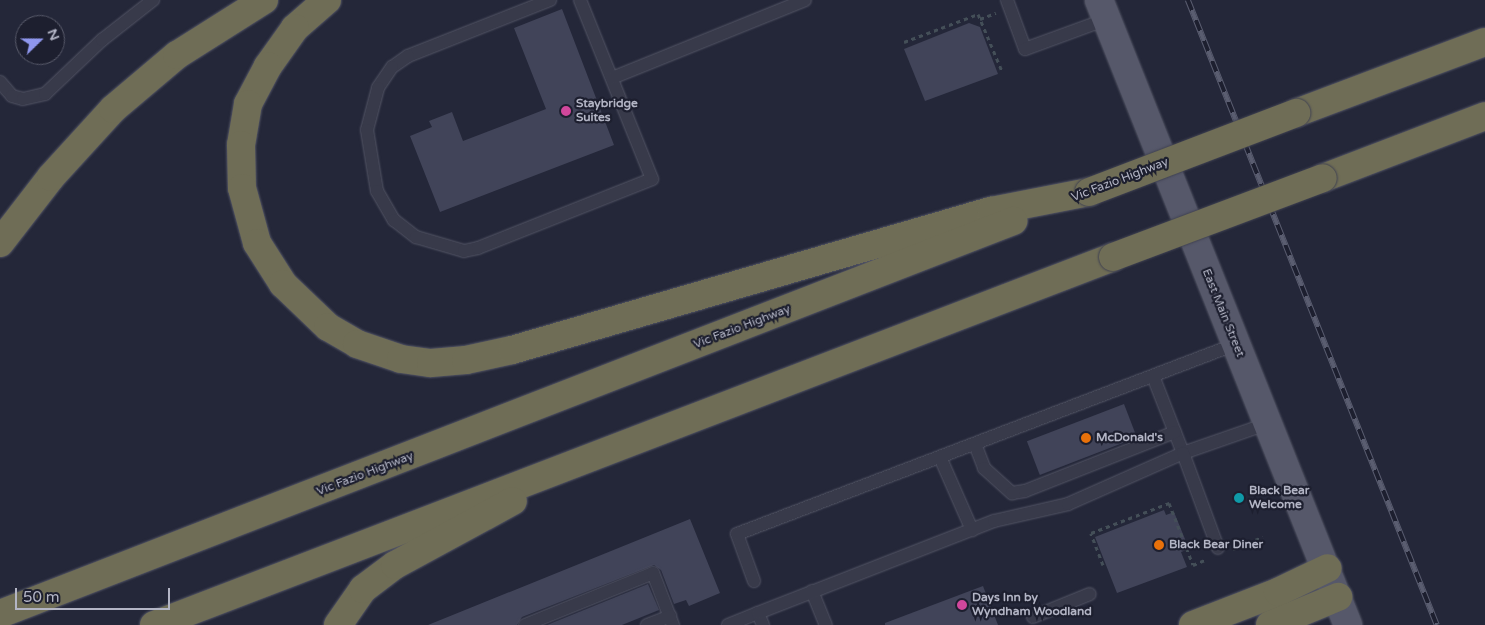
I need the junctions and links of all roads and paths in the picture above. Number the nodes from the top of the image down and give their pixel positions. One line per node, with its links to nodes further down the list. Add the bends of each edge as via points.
1 (153, 0): 13 (lane, via 102,40 45,94 23,99 12,96)
2 (264, 0): 16 (highway, via 177,56 113,109 51,177)
3 (327, 0): 15 (highway, via 294,28 268,66 248,104 241,145 242,188 256,243 283,284 328,327 357,344 401,359 431,362 466,360 512,350 990,211)
4 (550, 0): 12 (lane, via 408,56 392,67 378,88 367,130 377,191 394,220 416,237 464,251 652,179)
5 (580, 0): 12 (lane)
6 (805, 0): 12 (lane)
7 (1007, 0): 8 (lane, via 1025,49)
8 (1103, 10): 17 (main road, East Main Street)
9 (904, 42): 11 (path, via 978,14)
10 (1485, 42): 15 (highway, Vic Fazio Highway, bridge)
11 (1002, 71)
12 (612, 78)
13 (0, 82)
14 (1485, 116): 21 (highway, bridge)
15 (1089, 192): 35 (highway, Vic Fazio Highway)
16 (0, 243)
17 (1236, 344): 18 (lane); 19 (main road, East Main Street)
18 (1153, 376): 20 (lane); 22 (lane)
19 (1268, 423): 23 (lane); 29 (main road, East Main Street)
20 (1175, 432): 22 (lane, via 1025,491 1012,493 984,468); 23 (lane)
21 (620, 444): 38 (highway); 39 (highway, via 395,565 363,590)
22 (976, 444): 24 (lane)
23 (1183, 454): 25 (lane, via 1068,504 994,521); 27 (lane)
24 (940, 457): 25 (lane); 30 (lane, via 737,534)
25 (972, 530): 31 (lane)
26 (1263, 537): 27 (path)
27 (1219, 552): 28 (path, via 1193,564 1169,503 1091,533)
28 (1103, 565)
29 (1328, 568): 33 (main road, East Main Street); 45 (highway, via 1278,592)
30 (754, 581)
31 (812, 591): 34 (lane); 44 (lane)
32 (1090, 594): 36 (lane)
33 (1338, 597): 46 (highway); 47 (main road, East Main Street)
34 (758, 613): 42 (lane); 43 (lane)
35 (0, 614)
36 (1033, 617)
37 (671, 621): 40 (lane, via 653,573); 41 (lane)
38 (154, 625)
39 (338, 625)
40 (525, 625)
41 (647, 625)
42 (728, 625)
43 (763, 625)
44 (826, 625)
45 (1193, 625)
46 (1270, 625)
47 (1348, 625)

